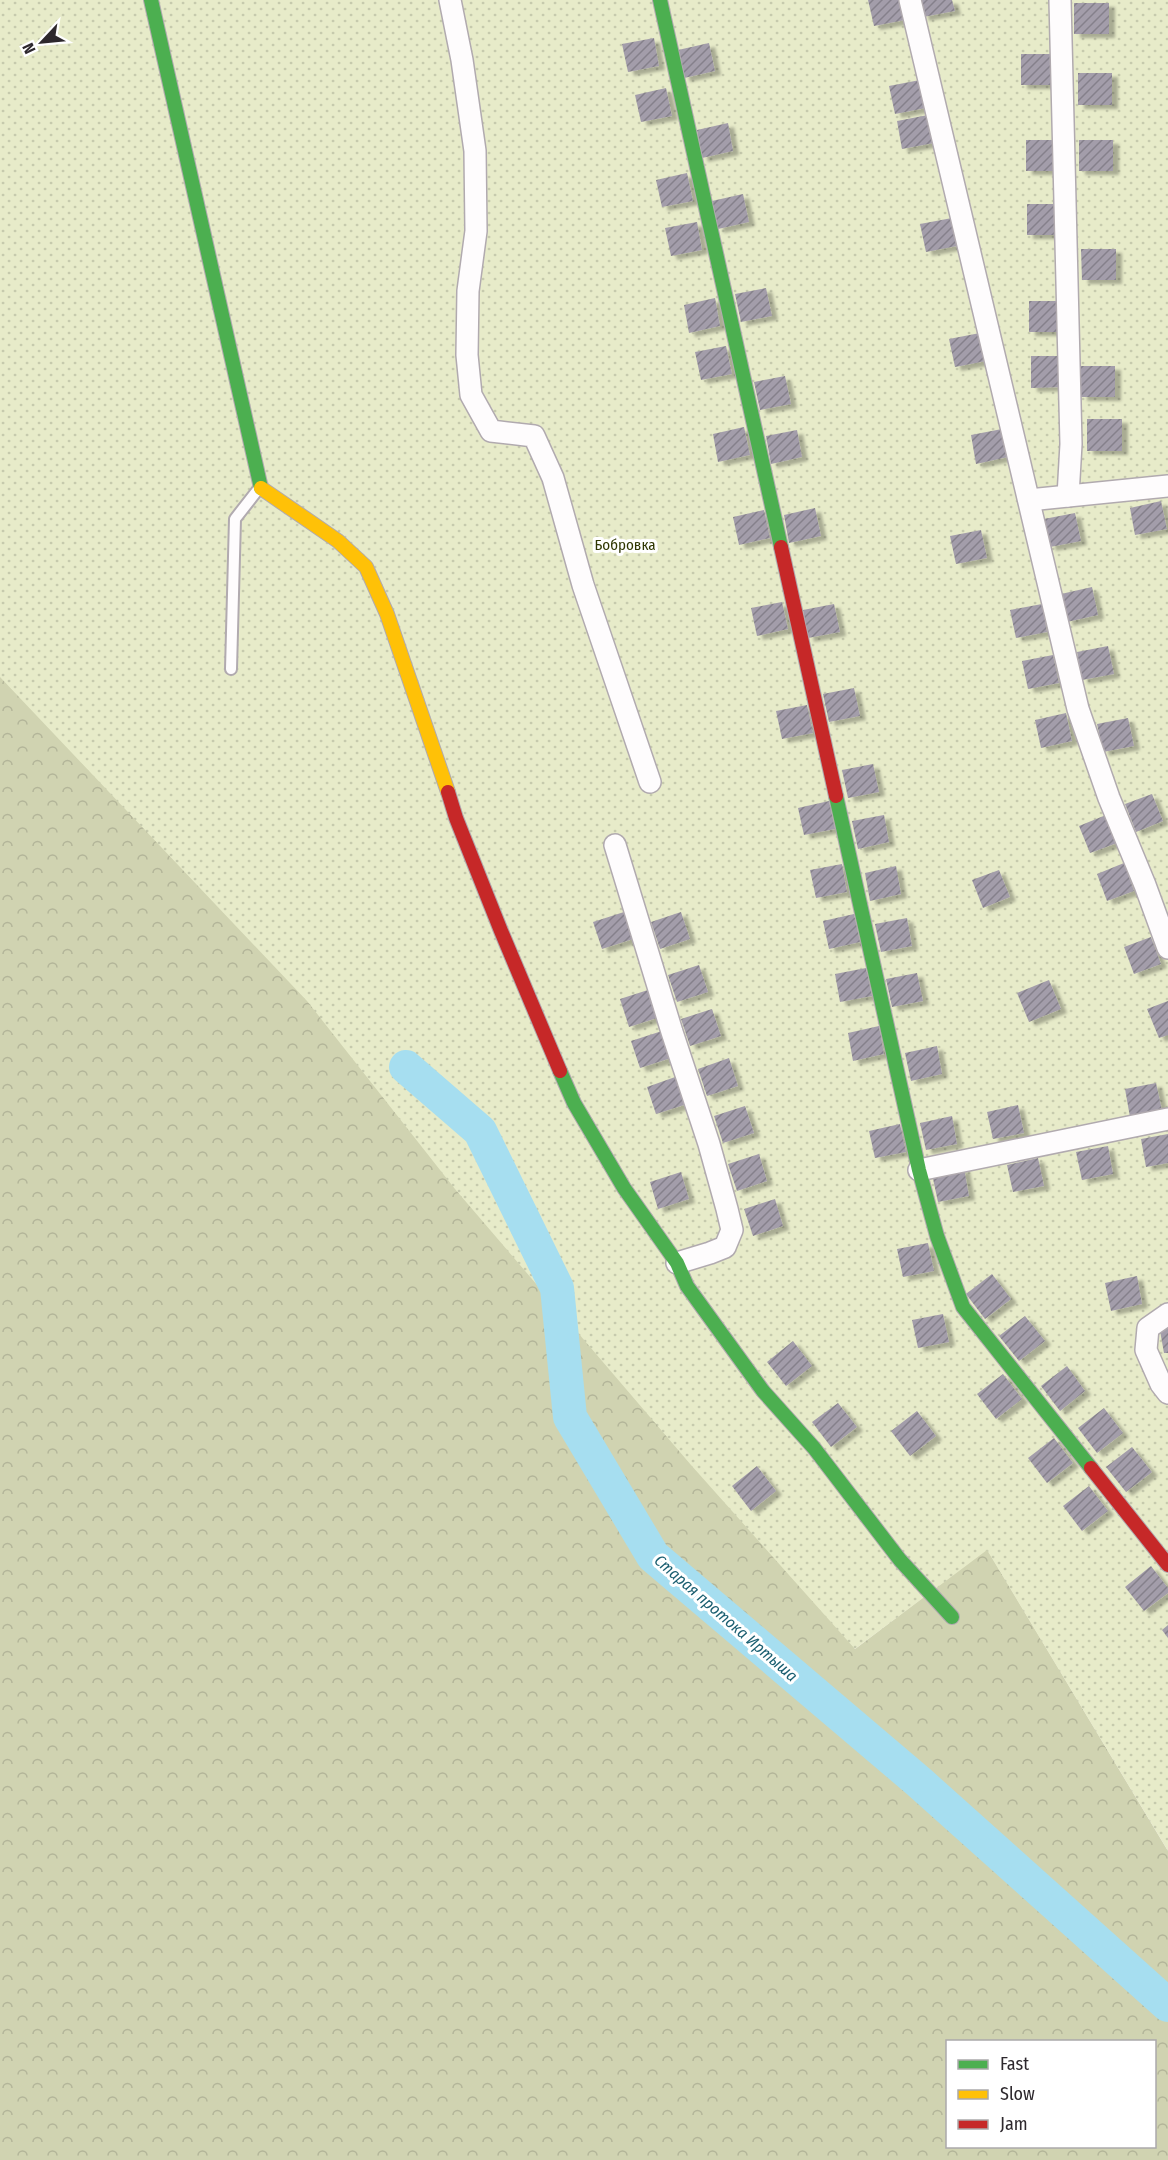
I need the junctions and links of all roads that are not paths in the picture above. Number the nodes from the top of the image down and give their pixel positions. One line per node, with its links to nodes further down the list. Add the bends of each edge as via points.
1 (151, 0): 7 (street)
2 (450, 0): 11 (street, via 475,152 476,231 468,291 471,395 491,431 534,436 553,478 583,585)
3 (660, 0): 15 (street)
4 (910, 0): 9 (street)
5 (1060, 0): 8 (street, via 1071,444)
6 (1168, 486): 8 (street)
7 (260, 487): 10 (lane, via 235,519); 16 (street, via 338,541 366,567 387,614 456,818 574,1103 624,1188)
8 (1068, 496): 9 (street)
9 (1029, 500): 13 (street, via 1078,709)
10 (231, 669)
11 (650, 782)
12 (615, 844): 16 (street, via 732,1230 724,1247)
13 (1168, 948)
14 (1168, 1119): 15 (street)
15 (919, 1170): 19 (street, via 937,1236 963,1307)
16 (677, 1263): 20 (street, via 687,1286 763,1391 814,1448 900,1560)
17 (1168, 1314): 18 (street, via 1148,1328 1146,1350)
18 (1168, 1393)
19 (1168, 1565)
20 (952, 1617)

